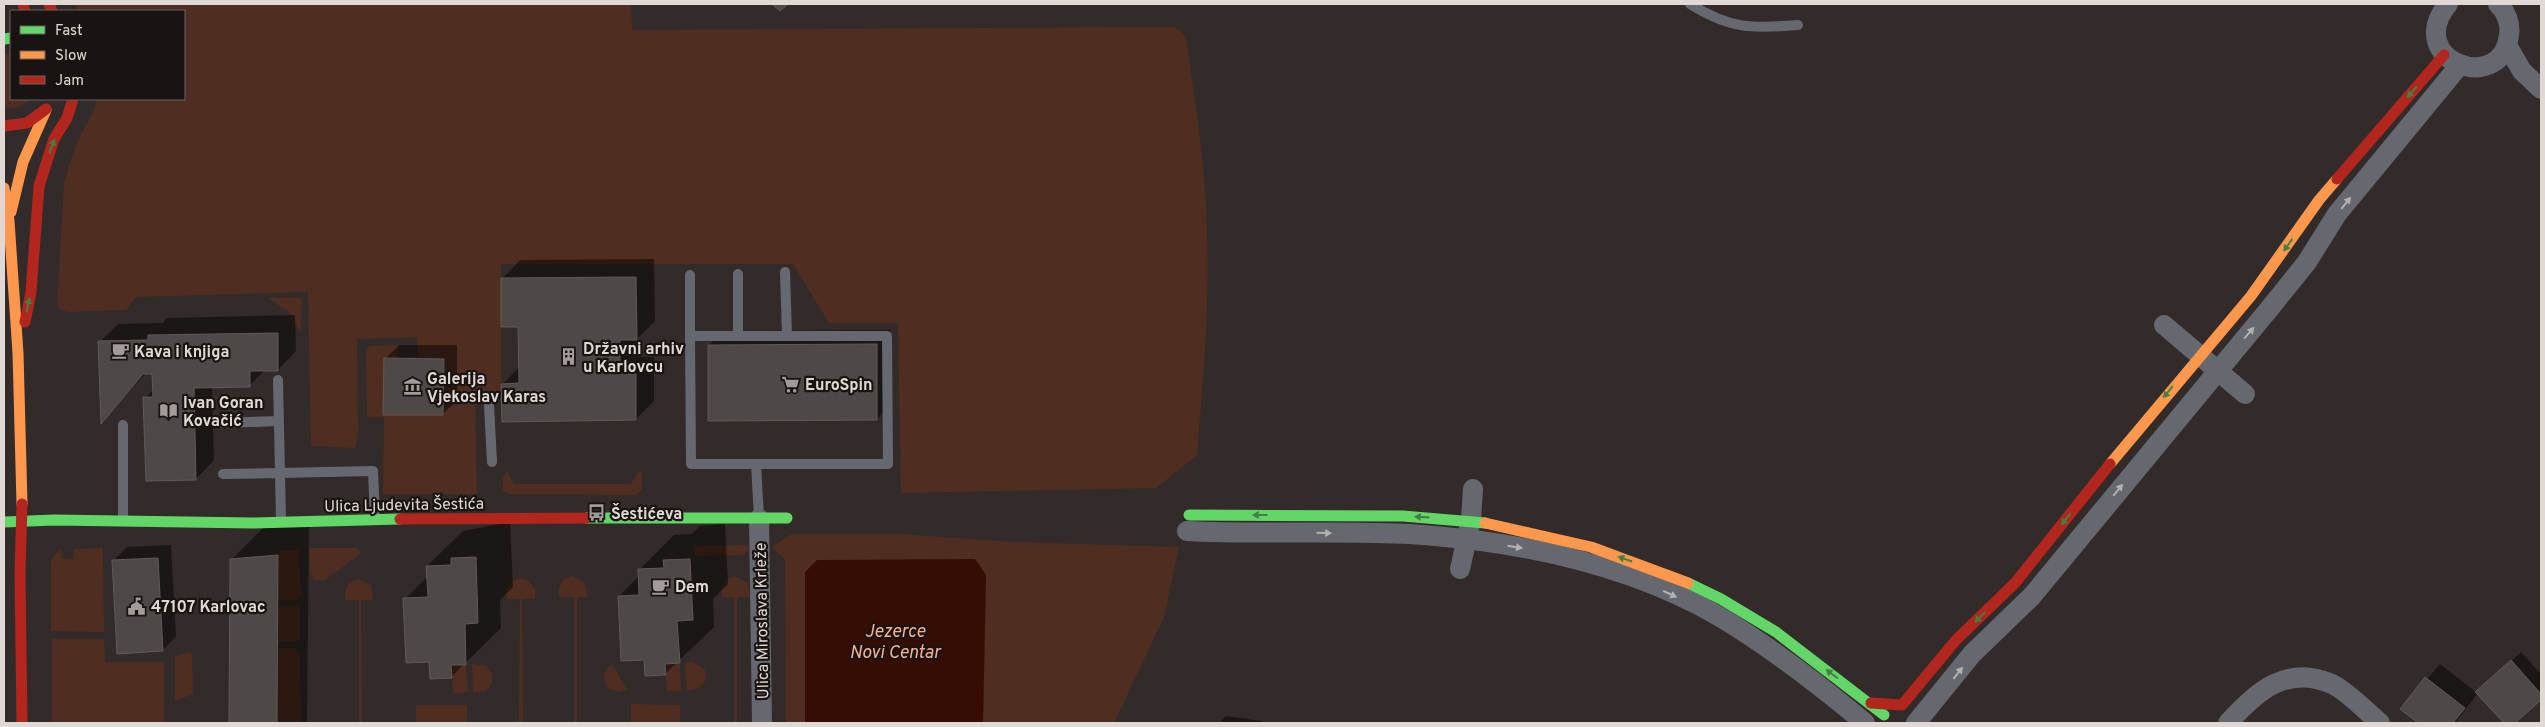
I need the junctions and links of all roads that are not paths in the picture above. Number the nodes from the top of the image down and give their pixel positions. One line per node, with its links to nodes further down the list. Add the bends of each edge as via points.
1 (1690, 4): 4 (lane, via 1714,19 1758,29)
2 (2502, 5): 5 (street, via 2510,29)
3 (2438, 8): 6 (street, via 2435,32)
4 (1798, 25)
5 (2502, 54): 6 (street, via 2483,67); 7 (street)
6 (2451, 60): 22 (street, one-way to 22, via 2350,162 2251,296); 23 (street, one-way to 6, via 2307,262 2337,214)
7 (2541, 89)
8 (51, 100): 10 (street)
9 (73, 100): 21 (street, one-way to 9, via 31,292 39,186 54,139 67,118)
10 (46, 110): 11 (street, via 25,125); 13 (street, via 23,162)
11 (4, 126)
12 (4, 188): 13 (street)
13 (9, 220): 21 (street)
14 (785, 272): 20 (lane)
15 (738, 274): 19 (lane)
16 (690, 275): 18 (lane)
17 (2164, 325): 22 (street)
18 (690, 336): 19 (lane); 31 (lane, via 691,464)
19 (738, 336): 20 (lane)
20 (787, 336): 31 (lane, via 887,336 888,464)
21 (18, 353): 38 (street)
22 (2199, 355): 23 (street); 46 (street, one-way to 46, via 2015,583 1956,640)
23 (2217, 370): 25 (street); 51 (street, one-way to 23, via 1972,654 2032,596)
24 (278, 380): 27 (lane)
25 (2245, 394)
26 (489, 405): 30 (lane)
27 (279, 421): 28 (lane); 32 (lane)
28 (222, 422)
29 (123, 425): 39 (lane)
30 (492, 462)
31 (756, 464): 37 (lane)
32 (280, 473): 33 (lane); 36 (lane, via 373,471); 41 (lane)
33 (223, 474)
34 (1473, 489): 43 (street)
35 (786, 518): 37 (street, Ulica Ljudevita Šestića)
36 (374, 519): 37 (street, Ulica Ljudevita Šestića); 41 (street, Ulica Ljudevita Šestića)
37 (759, 519): 48 (street, Ulica Miroslava Krleže)
38 (22, 521): 39 (street, Ulica Ljudevita Šestića); 40 (street, Ulica Ljudevita Šestića); 47 (street)
39 (123, 521): 41 (street, Ulica Ljudevita Šestića)
40 (4, 522)
41 (281, 522)
42 (1188, 523): 43 (street, via 1409,534)
43 (1469, 530): 44 (street); 45 (street, one-way to 43, via 1776,632 1671,574 1591,547 1536,533); 49 (street, one-way to 49, via 1587,561 1665,591 1721,618)
44 (1460, 569)
45 (1871, 704): 46 (street); 50 (street)
46 (1902, 714)
47 (22, 723)
48 (762, 723)
49 (1865, 723)
50 (1892, 723)
51 (1916, 723)
52 (2228, 723): 53 (street, via 2253,696 2287,678 2332,684)
53 (2380, 723)

